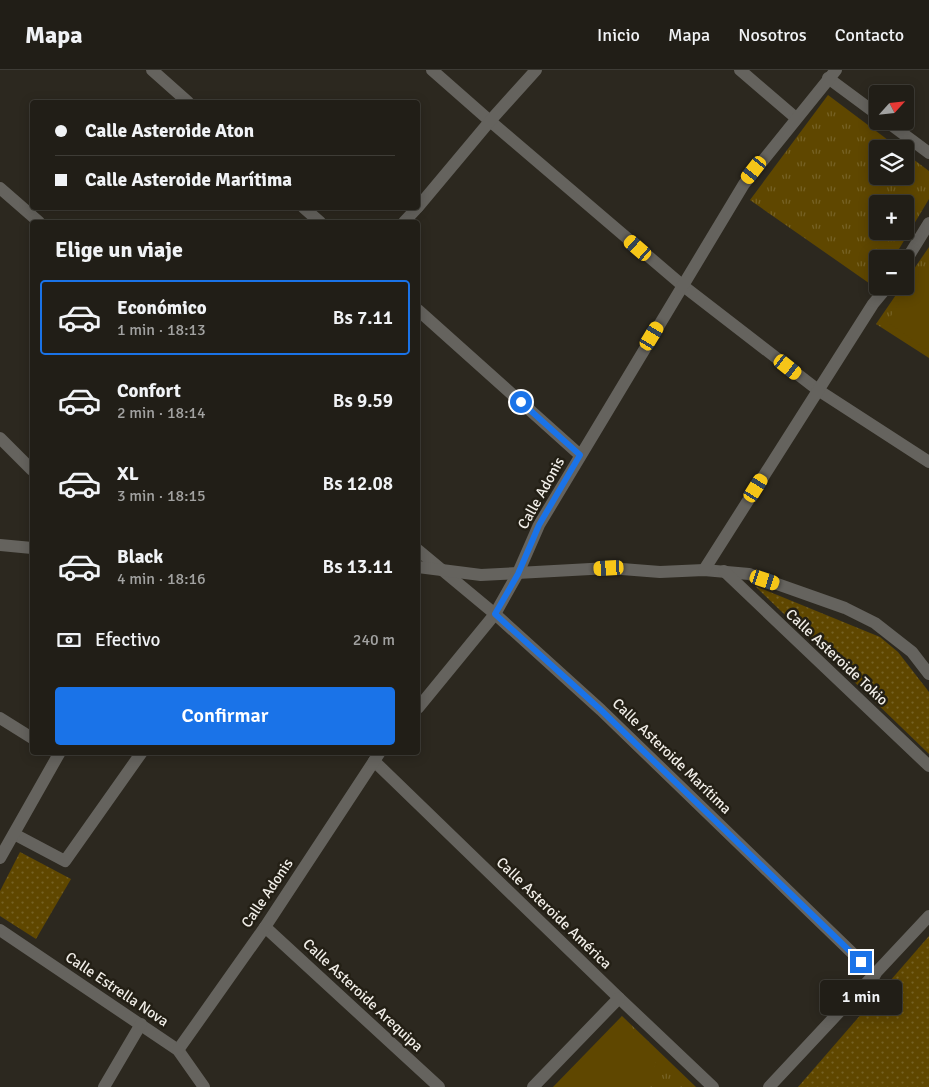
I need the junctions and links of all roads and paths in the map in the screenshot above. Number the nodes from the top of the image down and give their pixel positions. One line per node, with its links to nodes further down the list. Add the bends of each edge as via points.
1 (152, 70): 6 (street)
2 (432, 70): 9 (street)
3 (536, 70): 9 (street)
4 (740, 70): 8 (street)
5 (832, 74): 7 (street); 8 (street, Calle Adonis)
6 (186, 100)
7 (869, 107)
8 (796, 118): 21 (street, Calle Adonis, via 744,184)
9 (490, 121): 13 (street); 21 (street)
10 (898, 130): 11 (street)
11 (929, 153)
12 (0, 188): 16 (street)
13 (420, 203)
14 (306, 210): 17 (street)
15 (414, 210): 18 (street)
16 (37, 220)
17 (318, 220)
18 (406, 220)
19 (929, 223): 20 (street)
20 (912, 250)
21 (682, 286): 24 (street); 26 (street, Calle Adonis)
22 (880, 295): 24 (street)
23 (420, 312): 26 (street)
24 (818, 390): 27 (street); 34 (street)
25 (0, 438): 28 (street)
26 (580, 455): 36 (street, Calle Adonis, via 539,525)
27 (929, 462)
28 (30, 468)
29 (0, 545): 30 (street)
30 (30, 548)
31 (420, 552): 33 (street, Calle Asteroide Marítima)
32 (420, 567): 33 (street)
33 (440, 569): 36 (street, via 480,575); 37 (street, Calle Asteroide Marítima)
34 (704, 570): 35 (street); 36 (street, via 660,572 609,568)
35 (724, 572): 38 (street, via 749,574 845,608 894,637 912,652); 45 (street, Calle Asteroide Tokio)
36 (518, 574): 37 (street, Calle Adonis)
37 (495, 614): 39 (street, Calle Adonis); 51 (street, Calle Asteroide Marítima, via 601,710)
38 (929, 674)
39 (420, 706)
40 (0, 718): 41 (street)
41 (30, 737)
42 (57, 755): 46 (street)
43 (140, 755): 46 (street, via 65,861)
44 (377, 756): 49 (street, Calle Adonis); 52 (street, Calle Asteroide América)
45 (929, 766)
46 (14, 834): 47 (street)
47 (0, 858)
48 (929, 916): 51 (street)
49 (265, 927): 54 (street, Calle Adonis); 57 (street, Calle Asteroide Arequipa)
50 (0, 930): 53 (street, Calle Estrella Nova)
51 (874, 975): 60 (street)
52 (619, 998): 58 (street); 59 (street, Calle Asteroide América)
53 (141, 1024): 54 (street, Calle Estrella Nova); 55 (street)
54 (178, 1050): 56 (street, Calle Estrella Nova)
55 (104, 1087)
56 (204, 1087)
57 (439, 1087)
58 (533, 1087)
59 (714, 1087)
60 (770, 1087)

